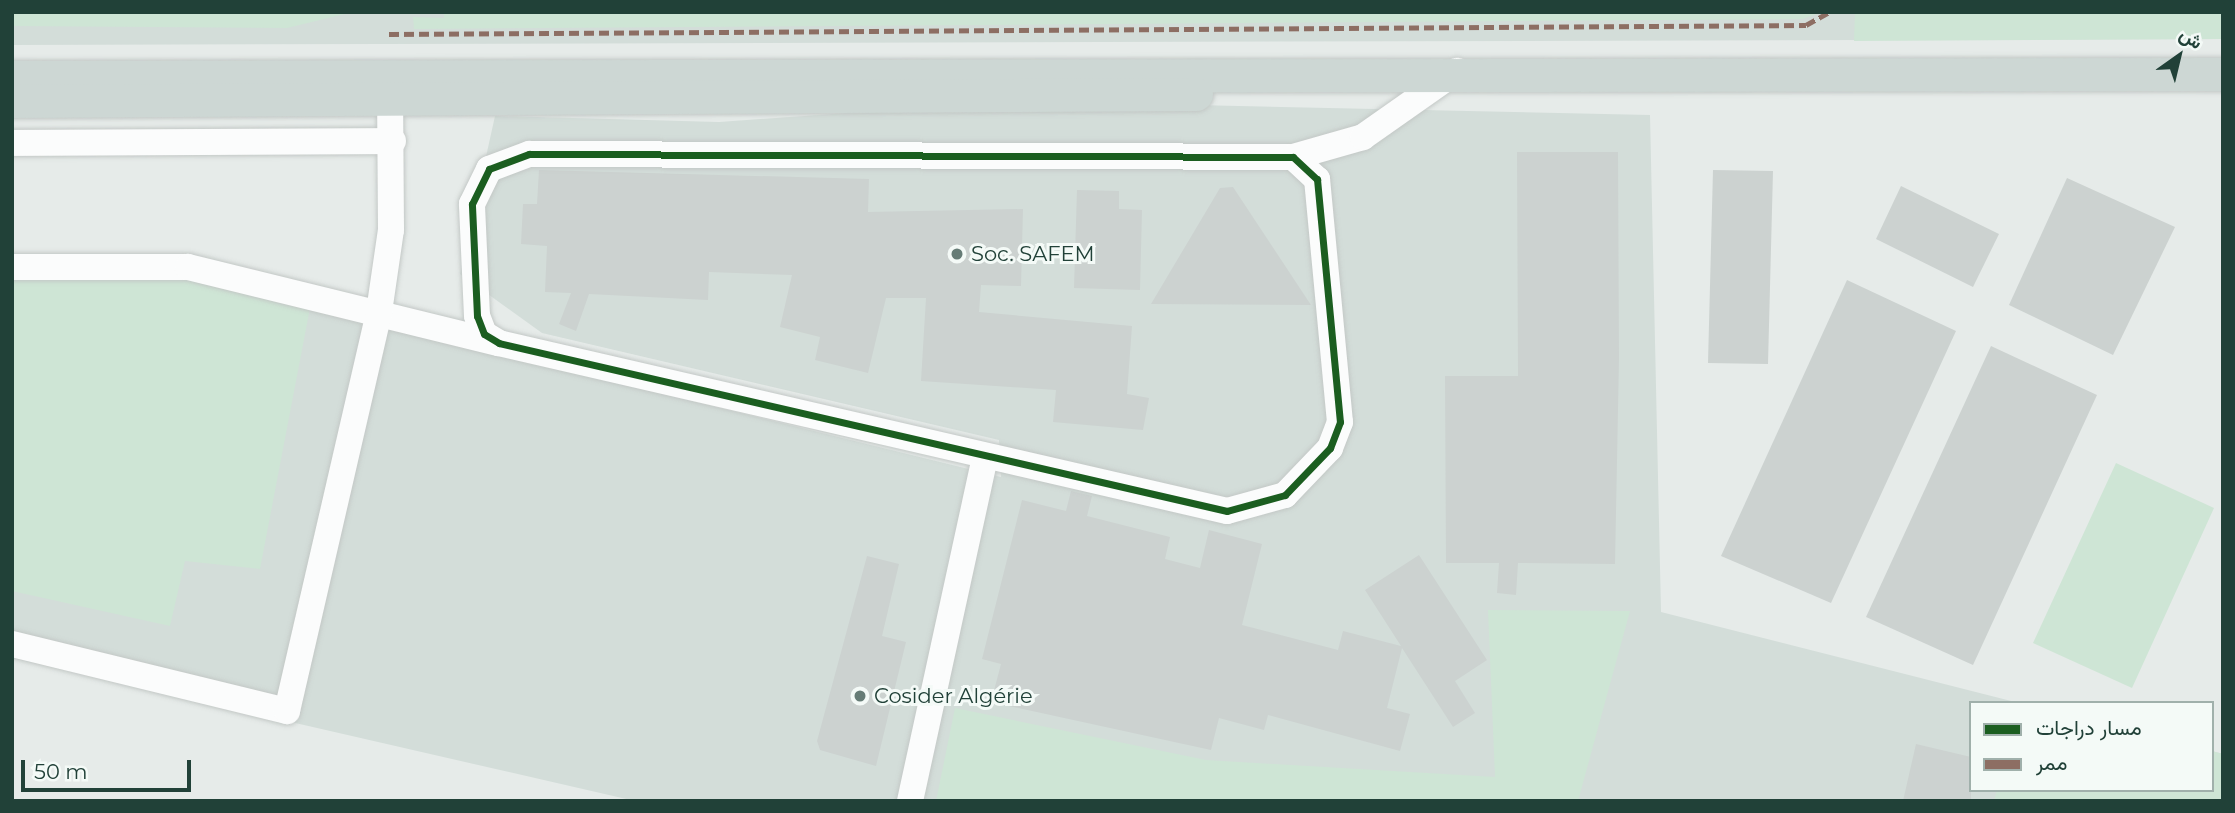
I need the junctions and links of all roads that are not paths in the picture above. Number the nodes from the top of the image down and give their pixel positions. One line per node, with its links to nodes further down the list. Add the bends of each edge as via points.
1 (1457, 71): 2 (main road); 4 (main road); 5 (street)
2 (2223, 74)
3 (12, 77): 4 (main road)
4 (391, 87): 5 (main road); 7 (main road); 8 (street)
5 (1427, 92): 6 (main road); 10 (street, via 1363,137)
6 (2223, 92)
7 (12, 101)
8 (393, 141): 9 (street); 12 (street, via 391,230)
9 (12, 143)
10 (1293, 157): 13 (street, via 508,158 489,169 472,204 477,316 484,334); 14 (street, via 1317,180 1342,400 1330,448 1312,472 1285,495 1227,510)
11 (12, 267): 12 (street, via 188,267)
12 (379, 312): 13 (street); 15 (street, via 287,711)
13 (499, 344): 14 (street)
14 (985, 456): 16 (street)
15 (12, 644)
16 (910, 801)

